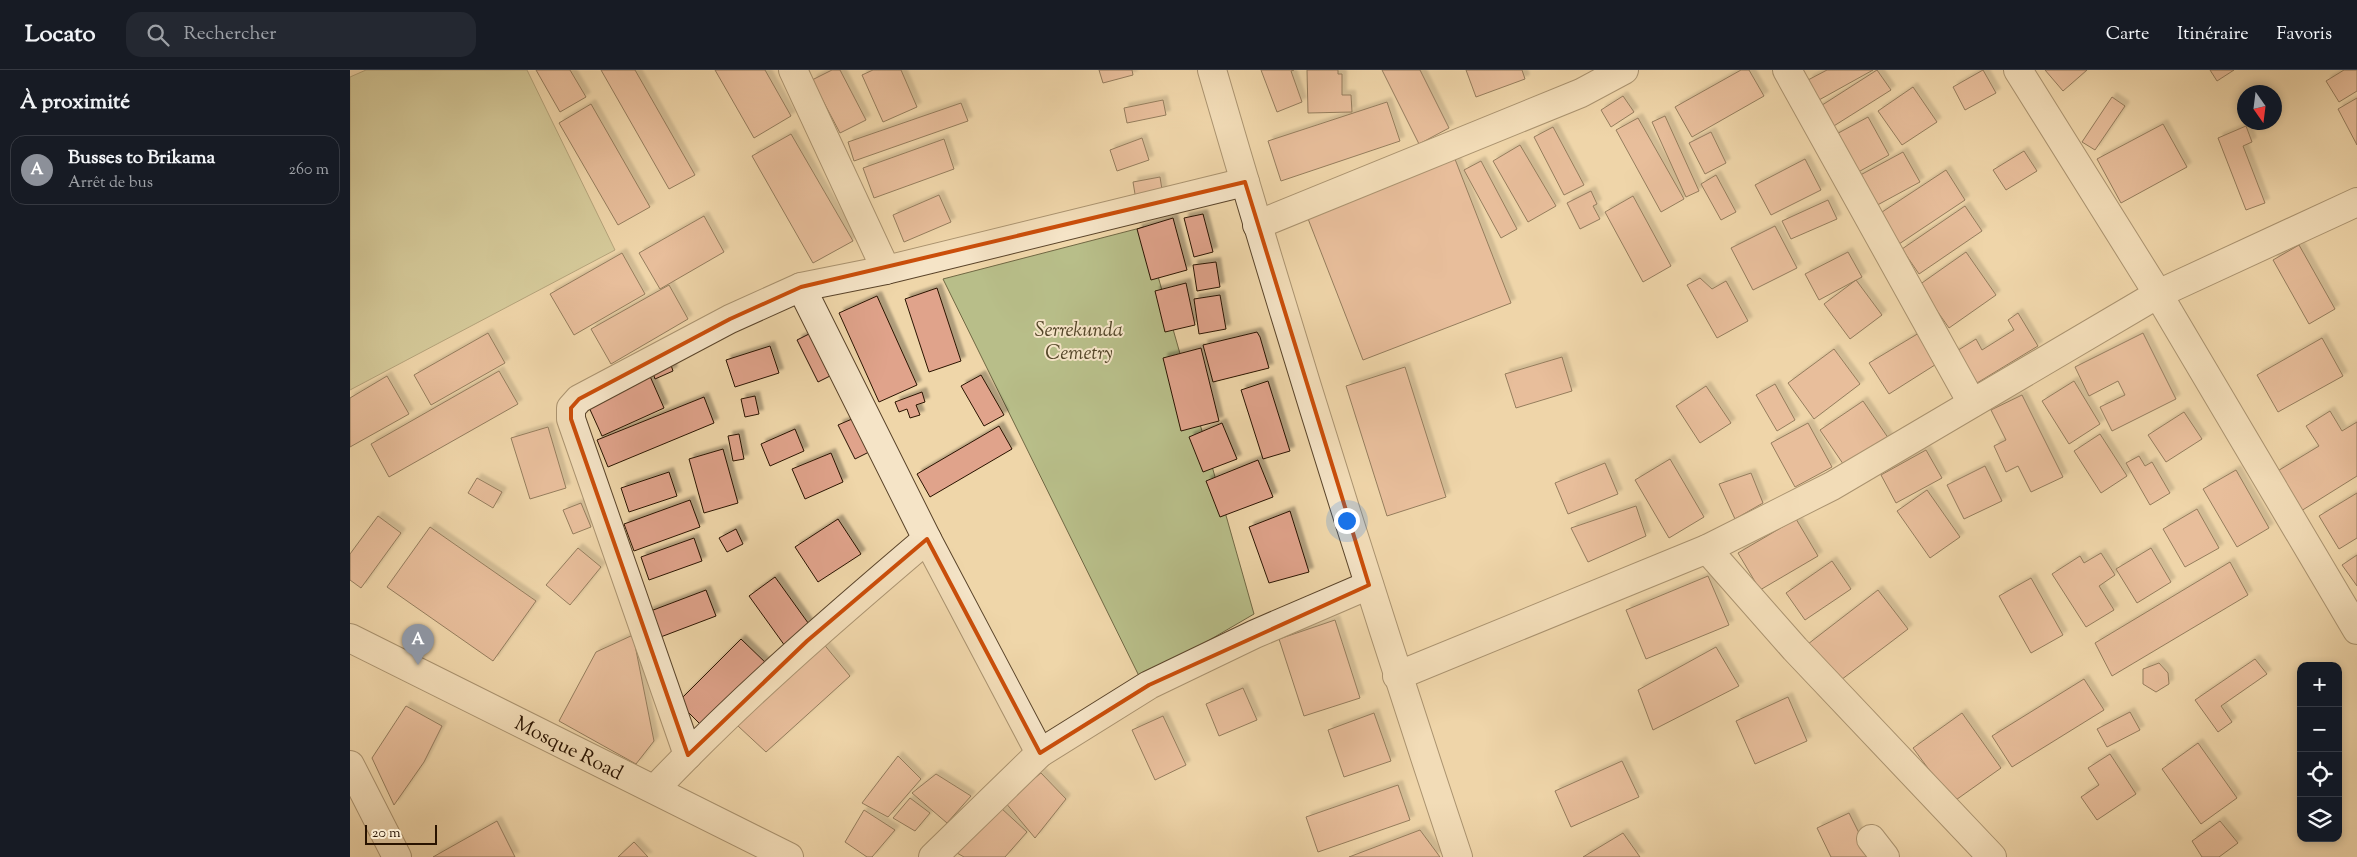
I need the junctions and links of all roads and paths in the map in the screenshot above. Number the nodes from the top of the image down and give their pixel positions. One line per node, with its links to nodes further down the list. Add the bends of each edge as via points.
1 (1212, 70): 6 (street)
2 (1624, 70): 8 (street, via 1581,93)
3 (1787, 70): 12 (street)
4 (2018, 70): 11 (street)
5 (796, 71): 9 (street)
6 (1245, 182): 8 (street); 9 (street)
7 (2357, 202): 11 (street)
8 (1257, 224): 15 (street)
9 (886, 270): 10 (street)
10 (801, 287): 13 (street); 20 (street, via 730,319 579,399 571,408 571,419)
11 (2158, 294): 12 (street); 16 (street)
12 (1972, 403): 14 (street, via 1832,486)
13 (927, 539): 19 (street); 20 (street, via 807,641)
14 (1706, 549): 18 (street); 28 (street, via 1795,649)
15 (1369, 585): 18 (street); 19 (street, via 1255,634 1149,685)
16 (2357, 630)
17 (350, 638): 22 (street, Mosque Road)
18 (1397, 676): 27 (street)
19 (1040, 753): 26 (street)
20 (688, 755): 22 (street)
21 (350, 765): 23 (street)
22 (655, 789): 24 (street, Mosque Road)
23 (358, 798): 25 (street)
24 (778, 854)
25 (397, 857)
26 (933, 857)
27 (1458, 857)
28 (1992, 857)

